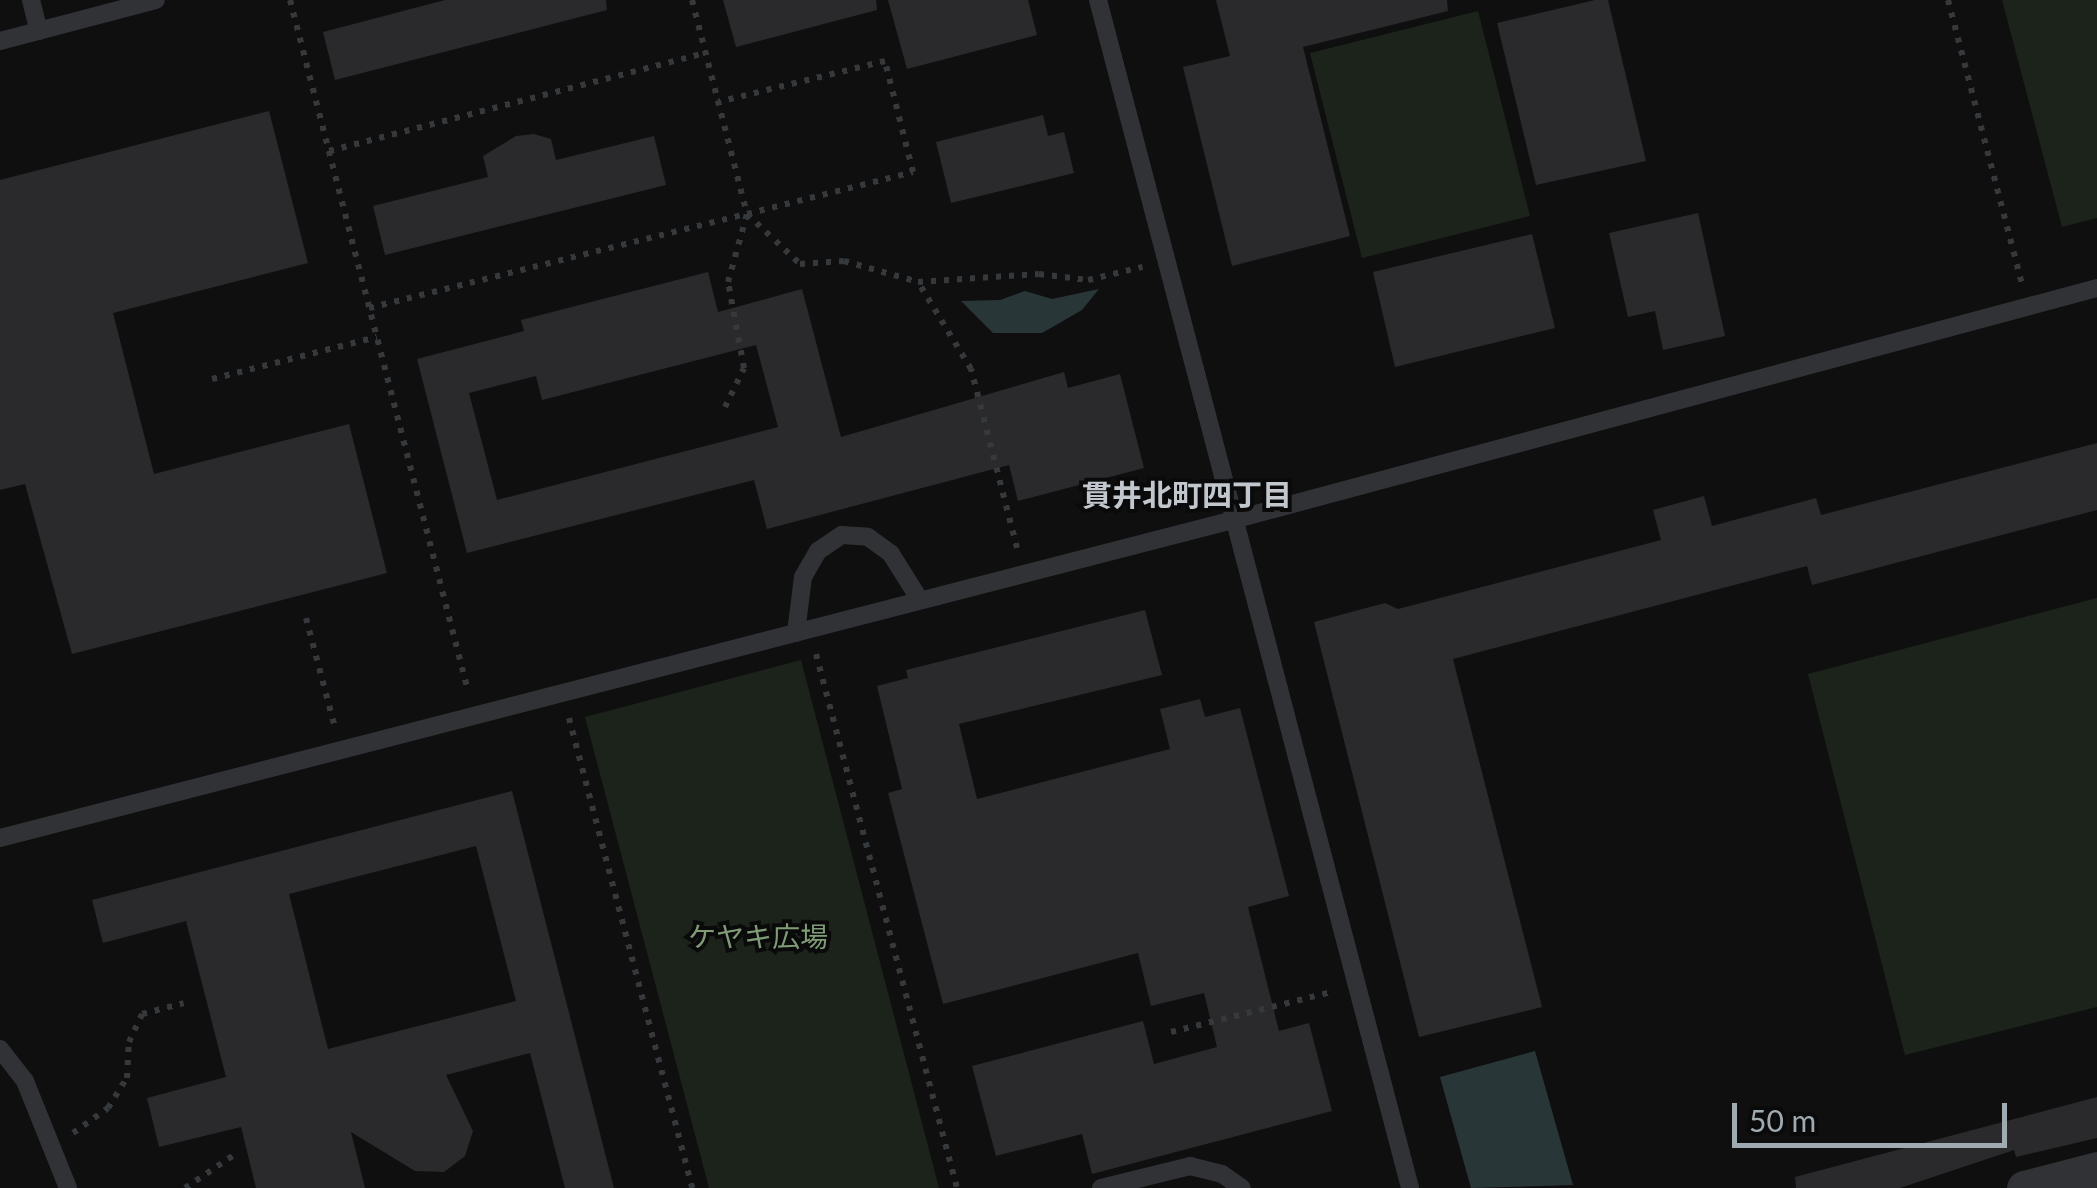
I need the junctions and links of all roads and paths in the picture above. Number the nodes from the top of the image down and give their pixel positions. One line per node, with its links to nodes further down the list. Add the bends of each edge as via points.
1 (31, 0): 7 (lane)
2 (156, 0): 7 (lane)
3 (290, 0): 11 (path)
4 (692, 0): 9 (path)
5 (1098, 0): 13 (lane)
6 (1948, 0): 16 (path)
7 (39, 31): 8 (lane)
8 (0, 41)
9 (706, 53): 10 (path); 11 (path)
10 (718, 102): 12 (path); 12 (path, via 885,61 913,172)
11 (328, 151): 17 (path)
12 (747, 214): 14 (path, via 800,264 844,261); 17 (path); 20 (path, via 728,282 744,368)
13 (1166, 261): 14 (path, via 1088,280 1039,274); 21 (lane)
14 (918, 282): 22 (path, via 970,369)
15 (2097, 288): 16 (lane)
16 (2028, 307): 21 (lane)
17 (369, 308): 18 (path)
18 (377, 337): 19 (path); 27 (path)
19 (212, 379)
20 (726, 406)
21 (1233, 520): 22 (lane); 30 (lane)
22 (1024, 574): 23 (lane)
23 (920, 600): 25 (lane); 25 (lane, via 891,554 868,536 842,535 818,551 803,576)
24 (306, 618): 28 (path)
25 (802, 631): 26 (lane); 40 (path)
26 (562, 693): 27 (lane); 39 (path)
27 (474, 715): 28 (lane)
28 (340, 750): 29 (lane)
29 (0, 838)
30 (1356, 986): 32 (path); 43 (lane)
31 (184, 1003): 34 (path, via 142,1014 129,1042 127,1078 108,1108)
32 (1171, 1032)
33 (0, 1049): 34 (lane, via 25,1081)
34 (56, 1146): 37 (lane)
35 (234, 1155): 38 (path)
36 (2097, 1169): 44 (street)
37 (68, 1188)
38 (185, 1188)
39 (692, 1188)
40 (957, 1188)
41 (1101, 1188): 42 (lane, via 1190,1166 1222,1174)
42 (1242, 1188)
43 (1410, 1188)
44 (2024, 1188)

